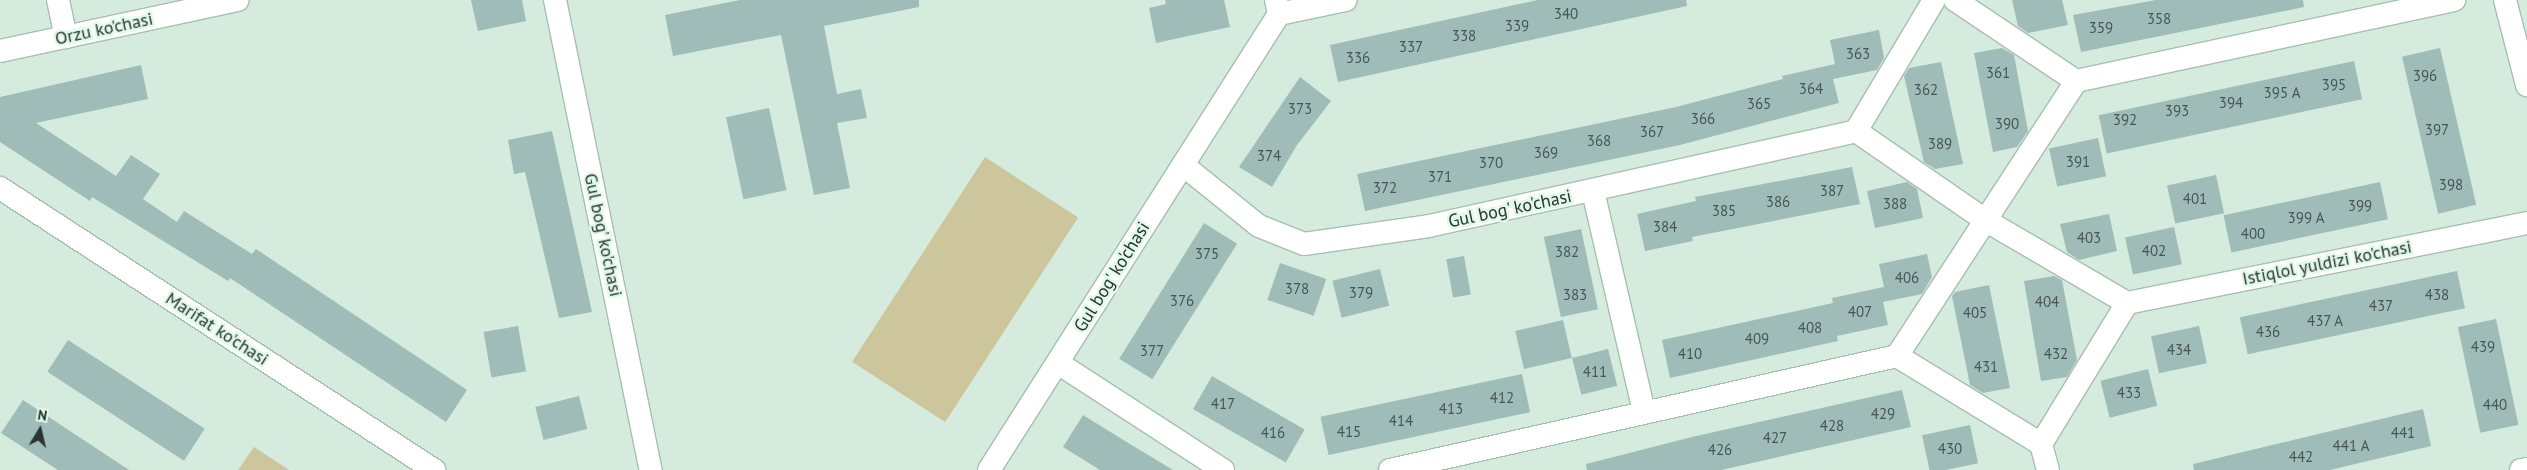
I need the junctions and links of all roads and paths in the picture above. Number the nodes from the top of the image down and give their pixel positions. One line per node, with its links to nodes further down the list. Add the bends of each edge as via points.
1 (58, 0): 10 (street)
2 (238, 0): 10 (street, Orzu ko'chasi)
3 (555, 0): 27 (street, Gul bog' ko'chasi)
4 (1346, 0): 9 (street)
5 (1934, 0): 14 (street)
6 (1954, 0): 12 (street)
7 (2454, 0): 12 (street)
8 (2505, 0): 13 (street)
9 (1278, 7): 15 (street, Gul bog' ko'chasi)
10 (66, 37): 11 (street, Orzu ko'chasi)
11 (0, 51)
12 (2076, 81): 18 (street)
13 (2527, 85)
14 (1856, 131): 17 (street, Gul bog' ko'chasi); 18 (street)
15 (1183, 165): 17 (street, Gul bog' ko'chasi, via 1259,226 1304,244 1430,226); 22 (street, Gul bog' ko'chasi)
16 (0, 188): 26 (street, Marifat ko'chasi)
17 (1594, 191): 23 (street)
18 (1985, 220): 20 (street); 21 (street)
19 (2527, 223): 20 (street, Istiqlol yuldizi ko'chasi)
20 (2127, 303): 24 (street)
21 (1896, 356): 23 (street); 24 (street)
22 (1058, 363): 28 (street, Gul bog' ko'chasi); 29 (street)
23 (1644, 412): 30 (street)
24 (2041, 444): 31 (street)
25 (2527, 469): 32 (street)
26 (434, 470)
27 (651, 470)
28 (989, 470)
29 (1224, 470)
30 (1390, 470)
31 (2048, 470)
32 (2521, 470)

